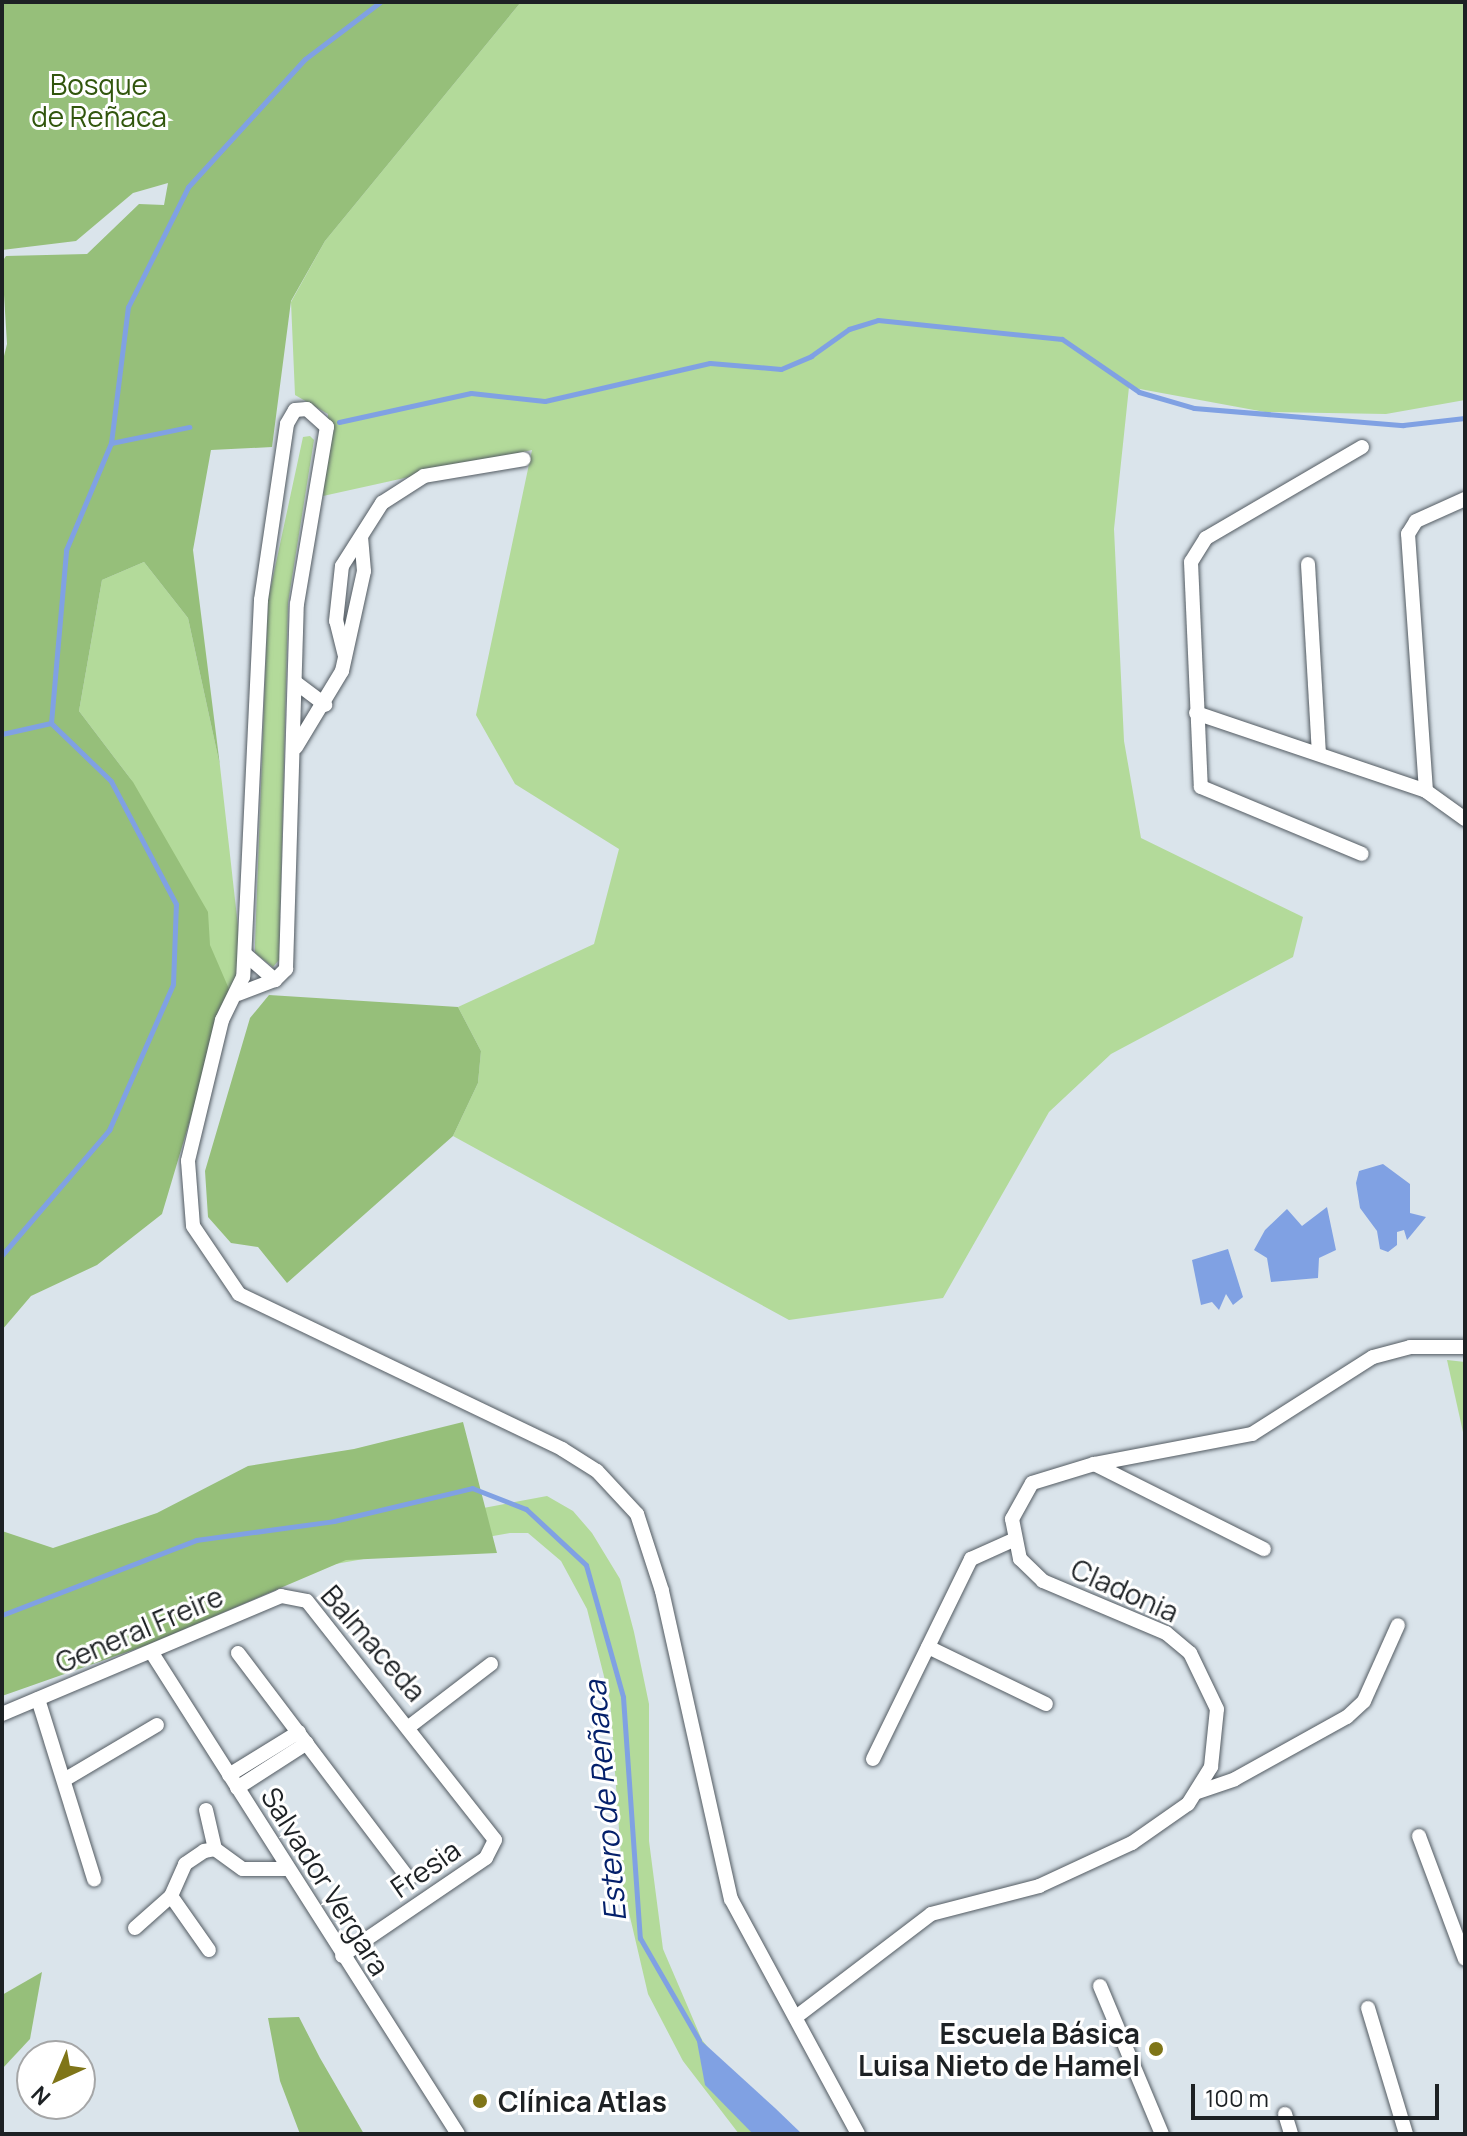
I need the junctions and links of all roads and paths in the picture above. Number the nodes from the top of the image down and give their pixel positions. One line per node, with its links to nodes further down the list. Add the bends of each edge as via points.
1 (1362, 447): 9 (street, via 1194,550)
2 (524, 459): 4 (street, via 424,476 382,503)
3 (1465, 499): 12 (street, via 1416,521 1408,534)
4 (361, 537): 6 (street, via 364,571); 6 (street, via 342,566 337,596)
5 (1308, 564): 11 (street)
6 (345, 656): 8 (street)
7 (295, 682): 8 (street); 10 (street); 15 (street, via 297,604 327,427 307,409 295,410 287,424 261,600)
8 (325, 705): 10 (street)
9 (1196, 713): 11 (street); 14 (street, via 1198,782 1205,791)
10 (296, 747): 16 (street, via 286,969)
11 (1319, 753): 12 (street)
12 (1426, 791): 13 (street)
13 (1465, 819)
14 (1362, 854)
15 (245, 954): 16 (street); 17 (street)
16 (275, 980): 17 (street)
17 (238, 994): 53 (street, via 222,1020 188,1161 193,1226 239,1294 562,1449 597,1471 632,1507 646,1529 659,1578 731,1899)
18 (1465, 1347): 19 (street, via 1419,1345 1373,1357 1252,1434)
19 (1094, 1464): 20 (street, via 1032,1483 1015,1509); 21 (street)
20 (1013, 1540): 24 (street, via 971,1559); 38 (street, Cladonia, via 1027,1568 1043,1581 1166,1633 1200,1666 1218,1724 1211,1767)
21 (1264, 1549)
22 (298, 1595): 25 (street, General Freire, via 281,1596); 32 (street, Balmaceda)
23 (1398, 1625): 38 (street, via 1364,1701 1347,1717 1235,1779)
24 (928, 1647): 29 (street); 34 (street)
25 (152, 1653): 28 (street, General Freire); 35 (street, Salvador Vergara)
26 (238, 1653): 33 (street)
27 (491, 1664): 32 (street, Balmaceda)
28 (38, 1699): 30 (street, General Freire); 36 (street)
29 (1046, 1704)
30 (2, 1714)
31 (157, 1725): 36 (street)
32 (410, 1726): 41 (street, Balmaceda)
33 (303, 1738): 35 (street); 37 (street); 45 (street)
34 (873, 1759)
35 (229, 1775): 37 (street, Salvador Vergara)
36 (64, 1780): 44 (street)
37 (237, 1788): 43 (street, Salvador Vergara)
38 (1198, 1792): 53 (street, Cladonia, via 1161,1825 1102,1860 1039,1886 931,1914)
39 (206, 1810): 42 (street)
40 (1419, 1836): 50 (street)
41 (495, 1846): 49 (street, Fresia)
42 (215, 1849): 43 (street, via 243,1869); 46 (street, via 185,1864)
43 (287, 1869): 49 (street, Salvador Vergara)
44 (94, 1879)
45 (409, 1879)
46 (171, 1896): 47 (street); 48 (street)
47 (135, 1928)
48 (209, 1950)
49 (342, 1956): 55 (street, Salvador Vergara)
50 (1465, 1959)
51 (1100, 1986): 57 (street)
52 (1368, 2008): 59 (street)
53 (796, 2017): 56 (street)
54 (1285, 2114): 58 (street)
55 (458, 2134)
56 (858, 2134)
57 (1162, 2134)
58 (1291, 2134)
59 (1406, 2134)

